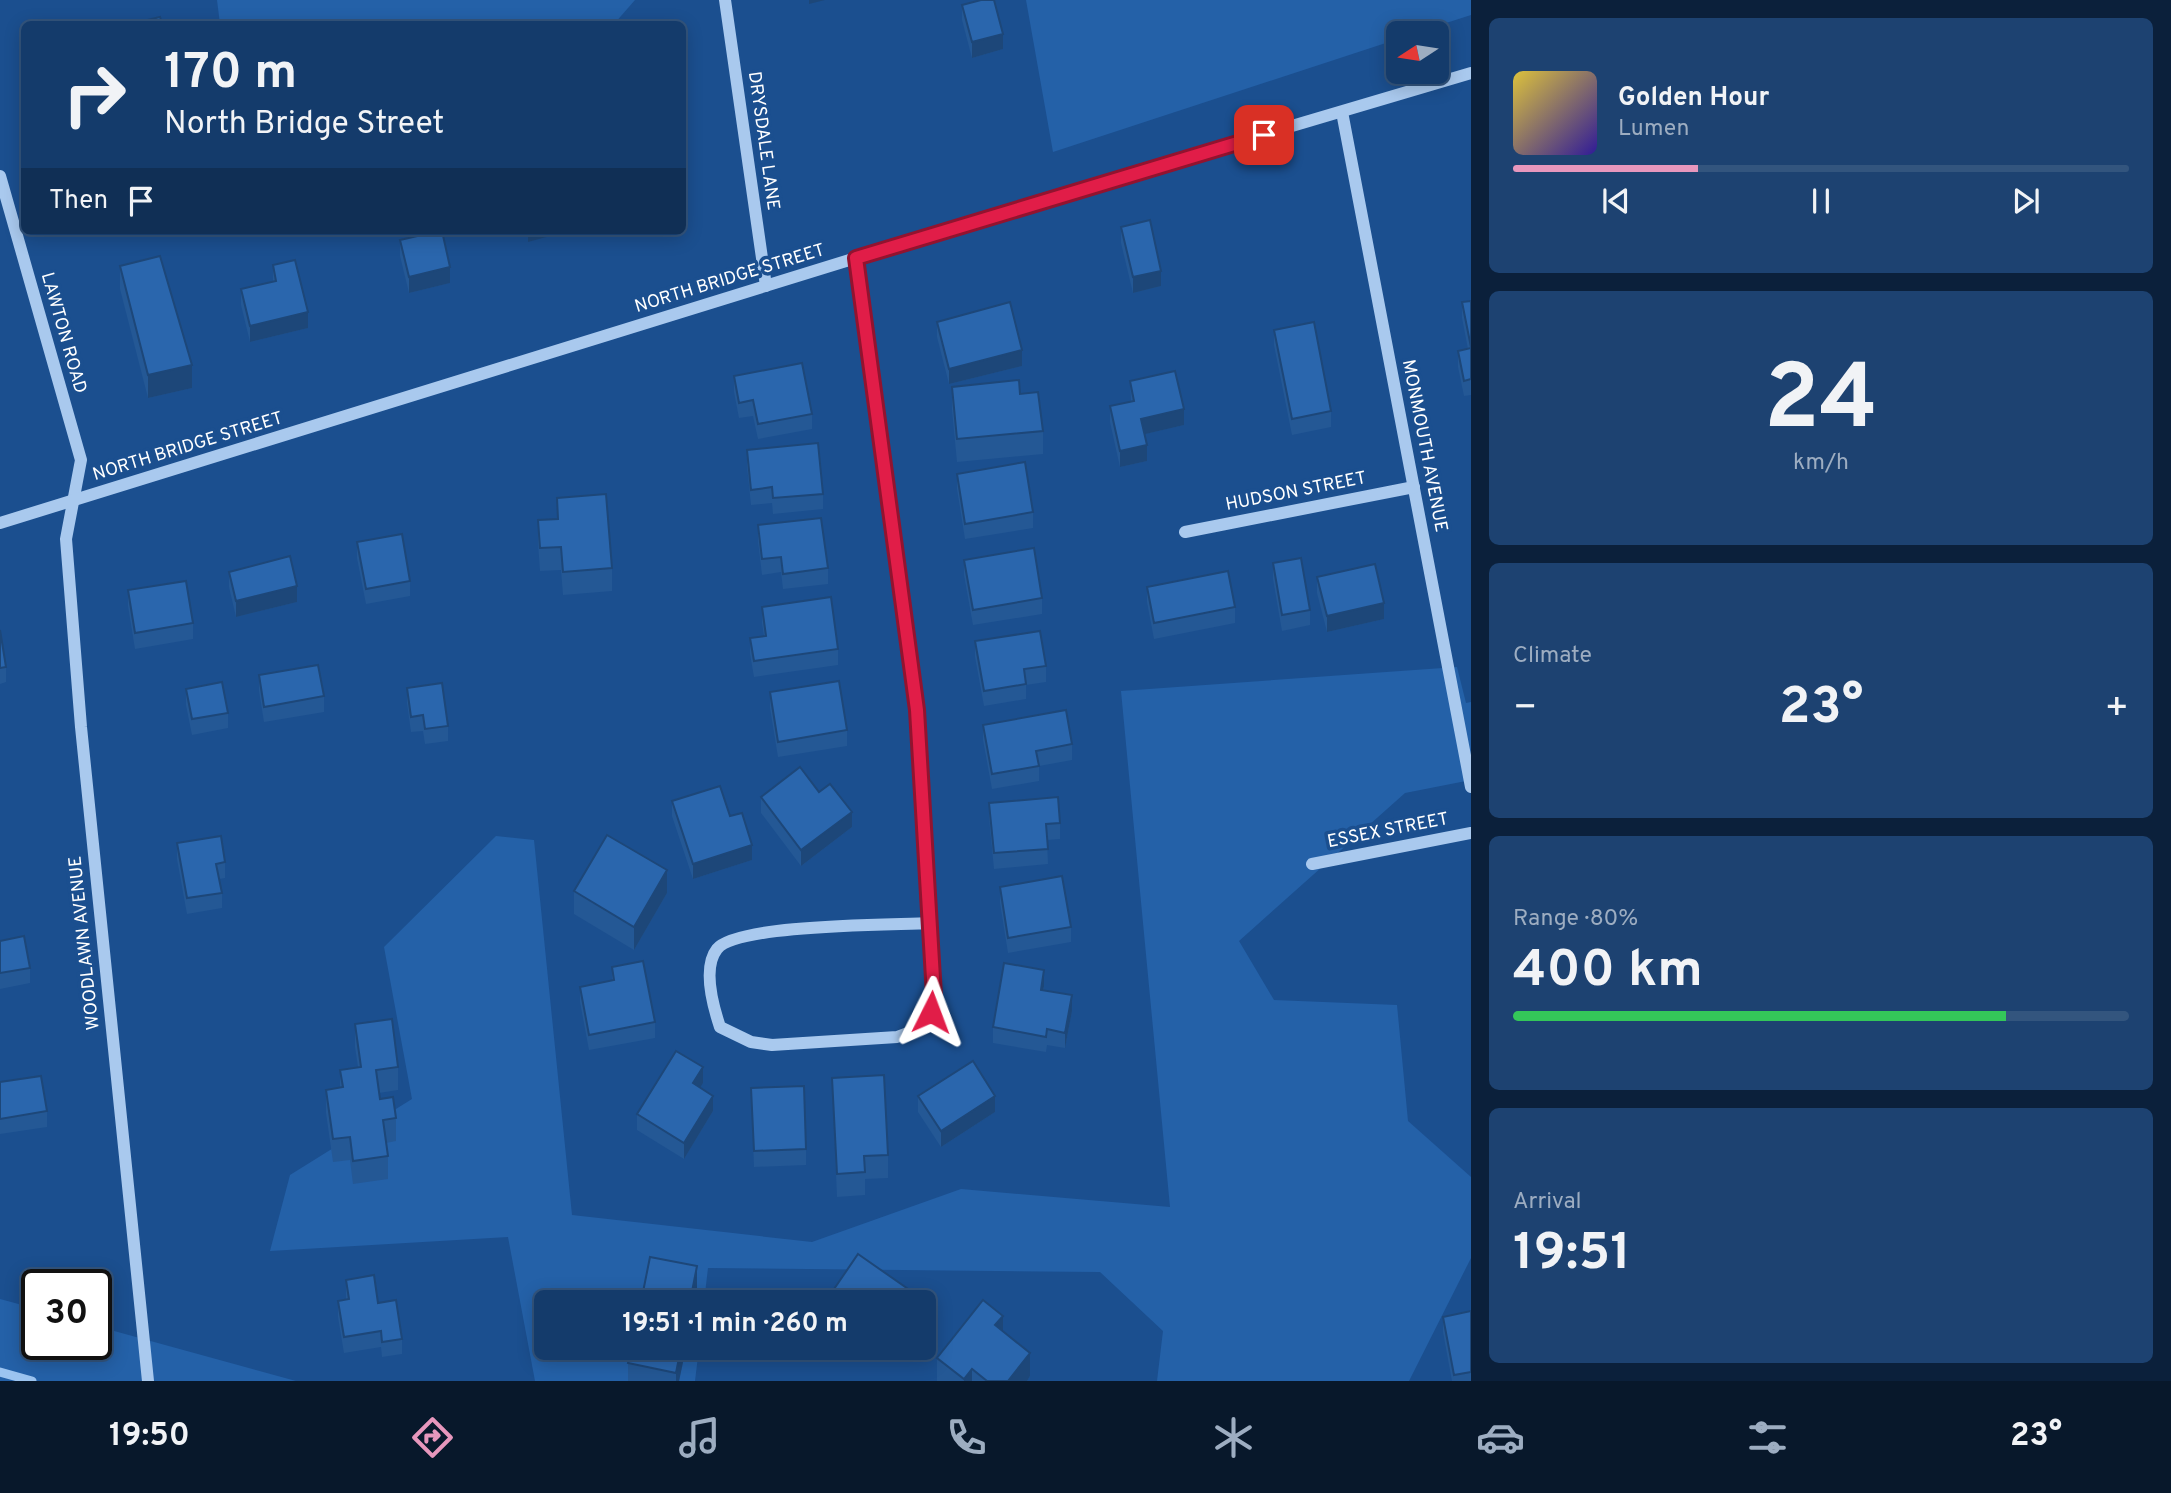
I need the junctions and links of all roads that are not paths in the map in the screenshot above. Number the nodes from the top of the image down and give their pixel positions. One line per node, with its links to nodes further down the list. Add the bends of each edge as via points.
1 (724, 0): 6 (street, DRYSDALE LANE)
2 (1471, 73): 3 (street, NORTH BRIDGE STREET)
3 (1342, 112): 5 (street, NORTH BRIDGE STREET); 7 (street, MONMOUTH AVENUE)
4 (0, 176): 8 (street, LAWTON ROAD, via 81,460)
5 (856, 258): 6 (street, NORTH BRIDGE STREET); 14 (street, via 917,710)
6 (766, 286): 8 (street, NORTH BRIDGE STREET)
7 (1414, 487): 10 (street, HUDSON STREET); 11 (street, MONMOUTH AVENUE)
8 (73, 502): 9 (street, NORTH BRIDGE STREET); 15 (street, WOODLAWN AVENUE, via 66,539 81,727)
9 (0, 523)
10 (1185, 532)
11 (1471, 787)
12 (1471, 833): 13 (street, ESSEX STREET)
13 (1312, 864)
14 (929, 923): 14 (street, via 758,932 729,939 716,950 711,973 711,1000 720,1027 751,1042 772,1045 897,1037 918,1029 931,1012 934,995)
15 (148, 1381)

